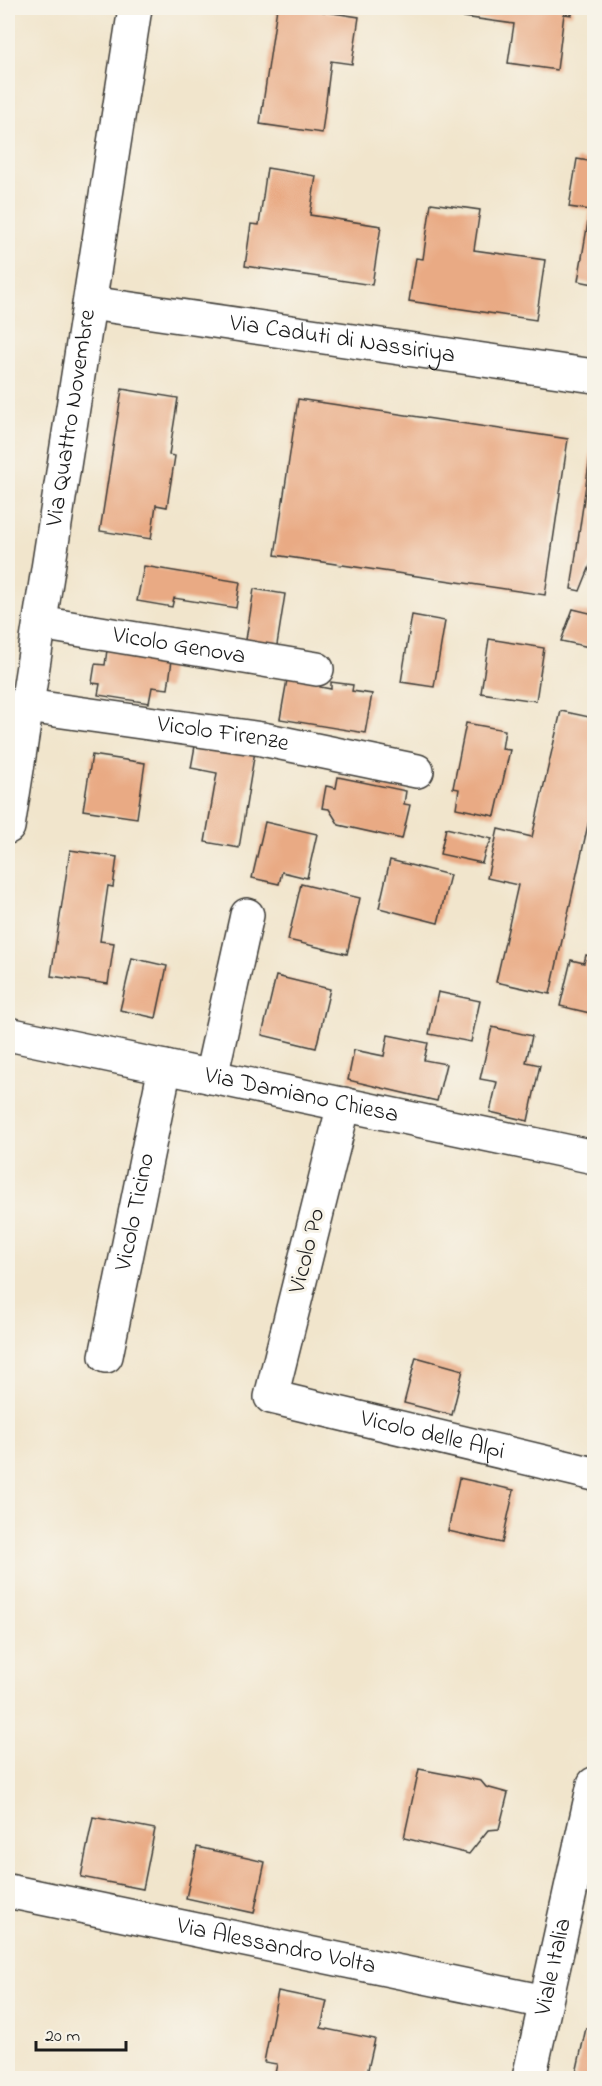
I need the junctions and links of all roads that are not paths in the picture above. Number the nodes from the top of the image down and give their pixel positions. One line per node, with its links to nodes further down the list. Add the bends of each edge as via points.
1 (135, 8): 2 (street, Via Quattro Novembre)
2 (90, 303): 3 (street, Via Caduti di Nassiriya); 4 (street, Via Quattro Novembre)
3 (594, 376)
4 (40, 623): 5 (street, Vicolo Genova); 6 (street, Via Quattro Novembre)
5 (317, 669)
6 (27, 706): 7 (street, Vicolo Firenze, via 262,739); 8 (street, Via Quattro Novembre)
7 (417, 771)
8 (8, 827)
9 (247, 915): 12 (street)
10 (8, 1034): 11 (street, Via Damiano Chiesa)
11 (165, 1067): 12 (street, Via Damiano Chiesa); 15 (street, Vicolo Ticino)
12 (211, 1077): 13 (street, Via Damiano Chiesa)
13 (344, 1104): 14 (street, Via Damiano Chiesa); 16 (street, Vicolo Po)
14 (594, 1157)
15 (106, 1356)
16 (272, 1397): 17 (street, Vicolo delle Alpi)
17 (594, 1474)
18 (594, 1784): 20 (street, Viale Italia)
19 (8, 1891): 20 (street, Via Alessandro Volta)
20 (545, 2002): 21 (street, Viale Italia)
21 (529, 2079)

